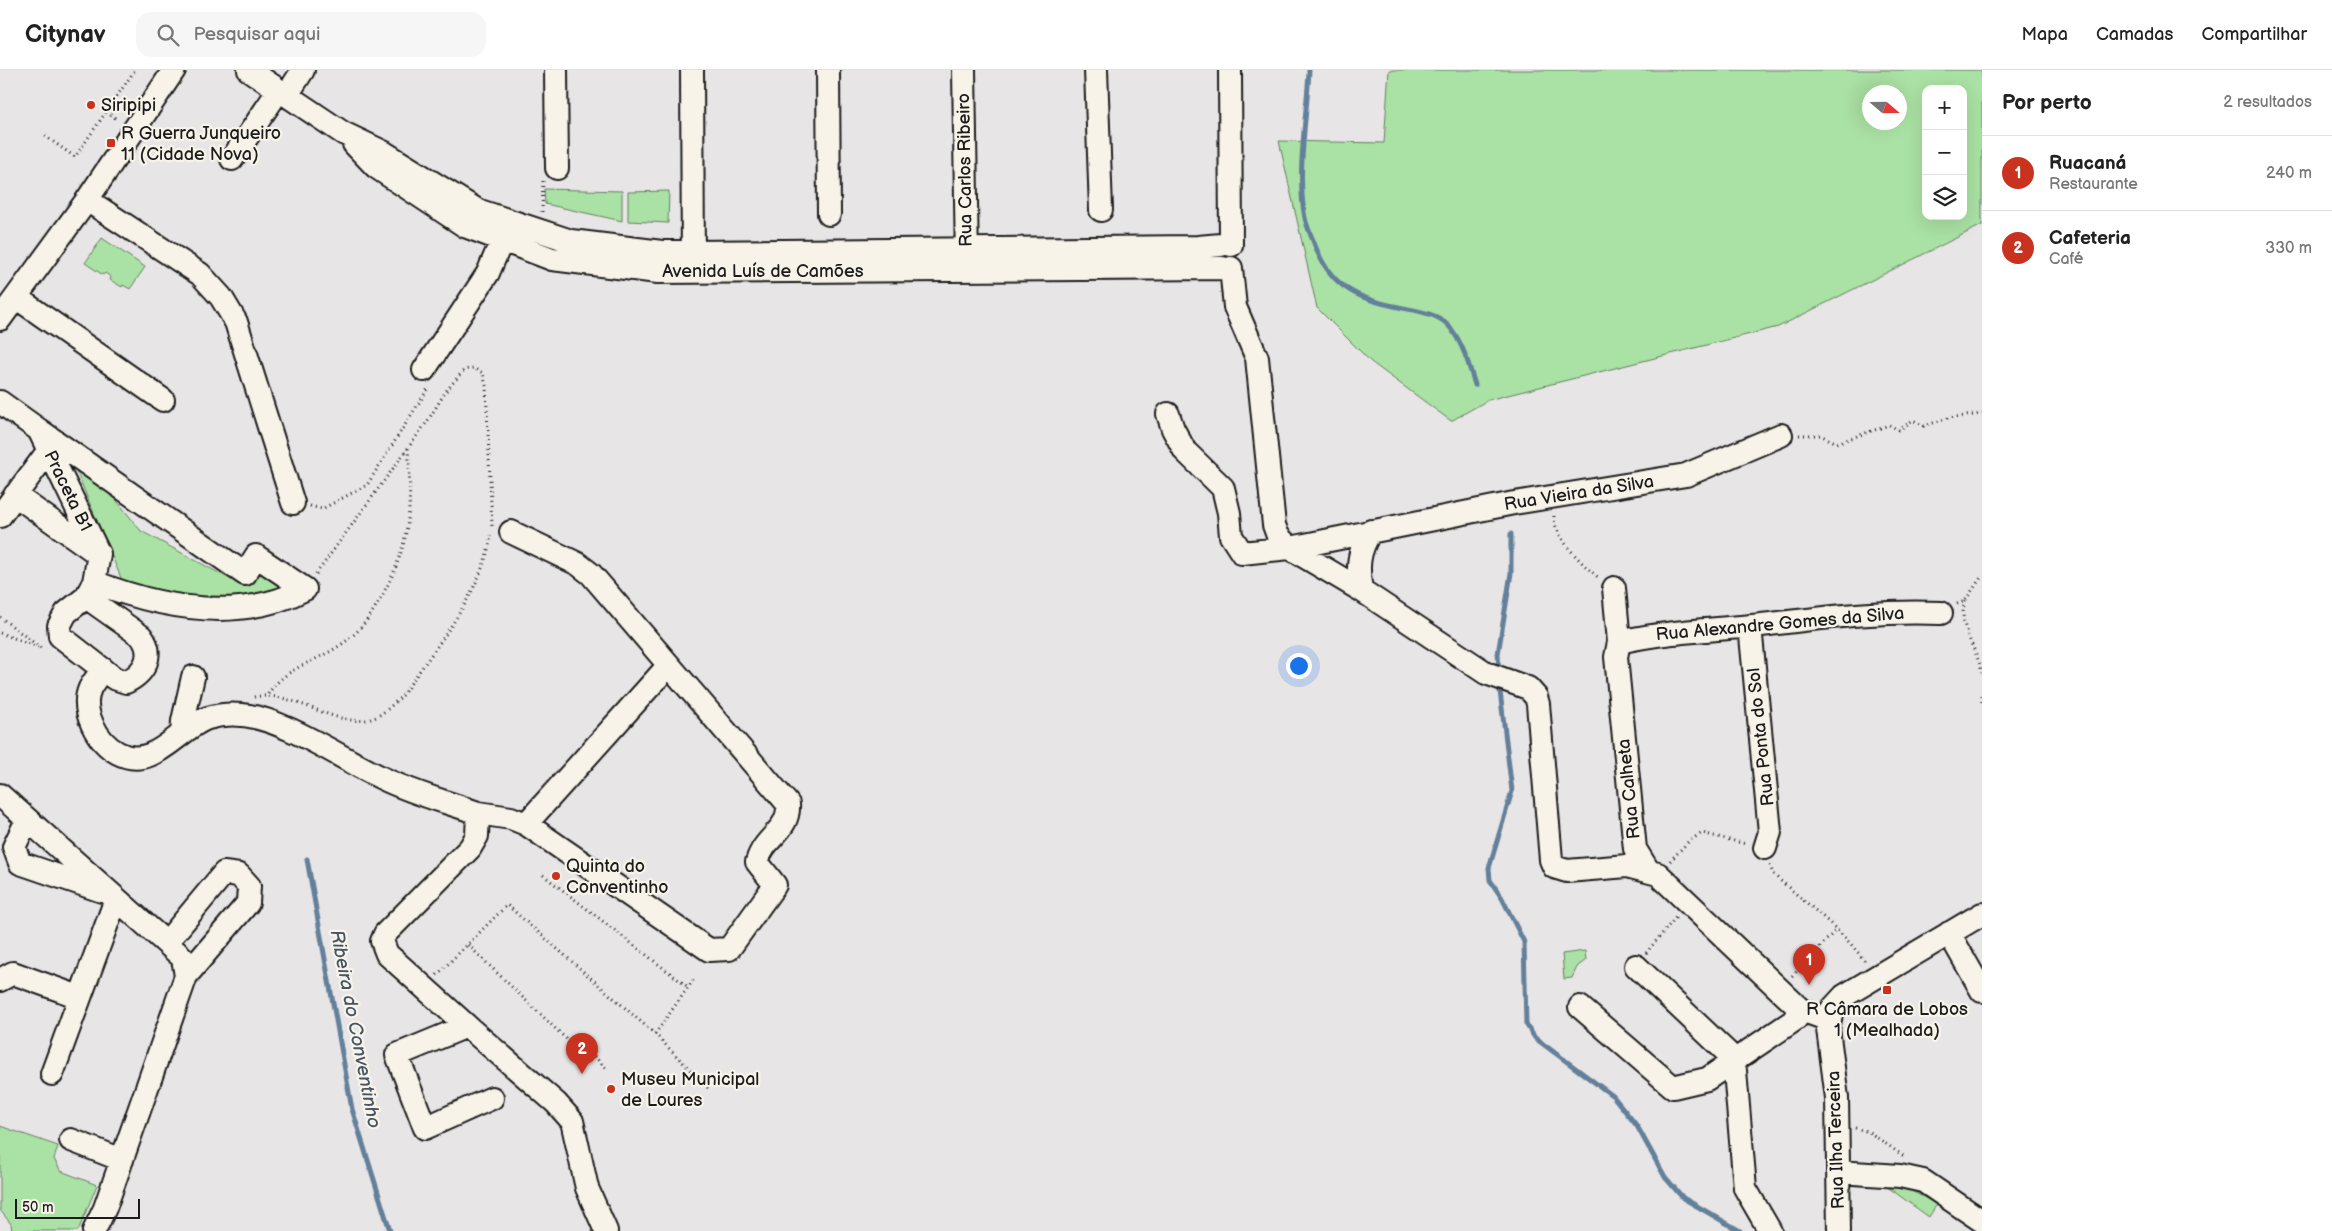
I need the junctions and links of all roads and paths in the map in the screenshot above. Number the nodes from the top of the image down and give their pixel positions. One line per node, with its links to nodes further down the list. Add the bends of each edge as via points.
1 (135, 70): 12 (path)
2 (174, 70): 18 (street)
3 (249, 70): 11 (street, Avenida Luís de Camões)
4 (303, 70): 11 (street)
5 (556, 70): 17 (street)
6 (692, 70): 25 (street)
7 (828, 70): 20 (street)
8 (964, 70): 24 (street, Rua Carlos Ribeiro)
9 (1096, 70): 19 (street)
10 (1230, 70): 23 (street)
11 (283, 92): 14 (street, Avenida Luís de Camões); 16 (street)
12 (106, 112): 13 (path); 15 (path, via 75,157)
13 (121, 122)
14 (343, 133): 21 (street, Avenida Luís de Camões, via 385,152 478,210); 22 (street, Avenida Luís de Camões, via 376,167 465,226)
15 (45, 136)
16 (232, 159)
17 (557, 168): 21 (path, via 557,179 542,181)
18 (87, 200): 27 (street); 40 (street, via 200,274 221,297 236,322)
19 (1101, 210)
20 (829, 214)
21 (541, 231): 25 (street, Avenida Luís de Camões, via 572,241 662,252)
22 (502, 240): 25 (street, Avenida Luís de Camões, via 552,259 658,272); 29 (street, via 488,273)
23 (1226, 245): 24 (street, Avenida Luís de Camões); 26 (street, via 1216,250 1214,258)
24 (966, 260): 25 (street, Avenida Luís de Camões); 26 (street, Avenida Luís de Camões)
25 (693, 262)
26 (1226, 268): 44 (street, via 1235,307 1256,358 1274,525 1278,536)
27 (17, 298): 28 (street); 30 (street)
28 (0, 319)
29 (424, 370): 40 (path, via 432,382 367,485 322,509)
30 (163, 400)
31 (0, 402): 34 (street, Praceta B1)
32 (1168, 414): 44 (street, Rua Vieira da Silva, via 1185,450 1224,488 1231,536 1242,553)
33 (1982, 414): 35 (path, via 1948,418 1924,426 1913,420 1899,430 1889,425 1837,443 1820,435)
34 (38, 430): 37 (street, Praceta B1); 48 (street, via 245,574 256,556)
35 (1781, 435): 39 (street, Rua Vieira da Silva, via 1686,475)
36 (408, 446): 48 (path); 61 (path, via 409,521 404,551 391,581 370,617 354,636 330,652 291,670); 61 (path, via 464,370 473,368 483,372 492,525 488,551 471,594 402,696 375,718 357,720 338,716)
37 (49, 450): 38 (street); 45 (street, Praceta B1)
38 (15, 496): 41 (street); 45 (street)
39 (1555, 496): 42 (street, Rua Vieira da Silva); 47 (path, via 1554,522 1563,541 1590,571)
40 (293, 503)
41 (0, 516)
42 (1371, 531): 44 (street, Rua Vieira da Silva); 50 (street, via 1362,545 1358,561)
43 (512, 532): 57 (street, via 578,564 590,574)
44 (1290, 548): 50 (street)
45 (99, 554): 49 (street)
46 (1982, 576): 51 (path)
47 (1614, 588): 56 (street, Rua Calheta)
48 (305, 589): 49 (street, via 267,604 224,608 154,602)
49 (90, 590): 58 (street, via 66,613 59,626 60,636); 58 (street, via 141,636 149,651 142,670 126,682)
50 (1361, 590): 71 (street, via 1486,673 1532,692 1538,704 1554,867 1567,871 1627,866)
51 (1965, 601): 52 (path); 59 (path, via 1961,613 1964,629)
52 (1941, 613): 54 (street, Rua Alexandre Gomes da Silva, via 1863,613)
53 (0, 617): 55 (path, via 41,648)
54 (1750, 626): 56 (street, Rua Alexandre Gomes da Silva, via 1654,634); 70 (street, Rua Ponta do Sol, via 1770,832)
55 (0, 632)
56 (1619, 642): 71 (street, Rua Calheta, via 1616,657 1635,849)
57 (669, 665): 69 (street); 69 (street, via 788,804 789,814 783,826 760,850 757,862 776,885 729,949 709,950)
58 (102, 669): 65 (street, via 89,689 87,708 102,740 118,753 139,757 158,751)
59 (1982, 673)
60 (193, 677): 65 (street)
61 (268, 694): 64 (path, via 253,697)
62 (1982, 696): 63 (path)
63 (1982, 704)
64 (226, 715): 65 (street, via 207,718); 67 (street, via 243,715 283,726 384,779)
65 (182, 734)
66 (0, 795): 68 (street)
67 (478, 813): 69 (street); 94 (street, via 477,836 470,848 385,934 382,941 387,954)
68 (27, 820): 74 (street); 74 (street, via 14,847 20,864)
69 (526, 824)
70 (1765, 848): 71 (path, via 1702,833)
71 (1653, 872): 75 (street, Rua Calheta)
72 (1773, 874): 77 (path)
73 (543, 875): 87 (path)
74 (113, 897): 79 (street); 90 (street)
75 (1688, 903): 81 (path); 89 (street, Rua Calheta)
76 (1982, 914): 78 (street)
77 (1836, 930): 86 (path, via 1869,967 1855,975); 89 (path, via 1789,979 1796,986)
78 (1949, 933): 86 (street); 88 (street)
79 (166, 943): 82 (street, via 183,958); 82 (street, via 224,873 238,875 249,886 248,904)
80 (468, 945): 83 (path); 95 (path, via 507,905); 97 (path, via 584,1056 589,1051)
81 (1636, 966): 96 (street)
82 (186, 976): 103 (street)
83 (433, 979)
84 (694, 979): 87 (path)
85 (0, 980): 90 (street, via 13,973)
86 (1861, 986): 93 (street, via 1837,1001)
87 (688, 987): 95 (path)
88 (1982, 991)
89 (1784, 994): 92 (street, Rua Calheta)
90 (79, 997): 98 (street)
91 (1580, 1007): 96 (street, via 1673,1087 1707,1079)
92 (1801, 1010): 93 (street, Rua Calheta); 96 (street, via 1796,1019)
93 (1829, 1020): 101 (street, Rua Ilha Terceira)
94 (467, 1026): 100 (street, via 397,1055 425,1128); 108 (street, via 556,1103 572,1121 587,1188)
95 (655, 1034): 99 (path)
96 (1734, 1059): 109 (street, via 1744,1188)
97 (607, 1069)
98 (52, 1074)
99 (708, 1089)
100 (492, 1098)
101 (1837, 1124): 104 (street, Rua Ilha Terceira); 105 (path, via 1869,1132 1910,1160)
102 (72, 1140): 103 (street)
103 (122, 1160): 107 (street)
104 (1838, 1172): 105 (street, via 1900,1176); 110 (street, Rua Ilha Terceira)
105 (1923, 1182): 106 (street)
106 (1982, 1221)
107 (94, 1231)
108 (606, 1231)
109 (1770, 1231)
110 (1839, 1231)

